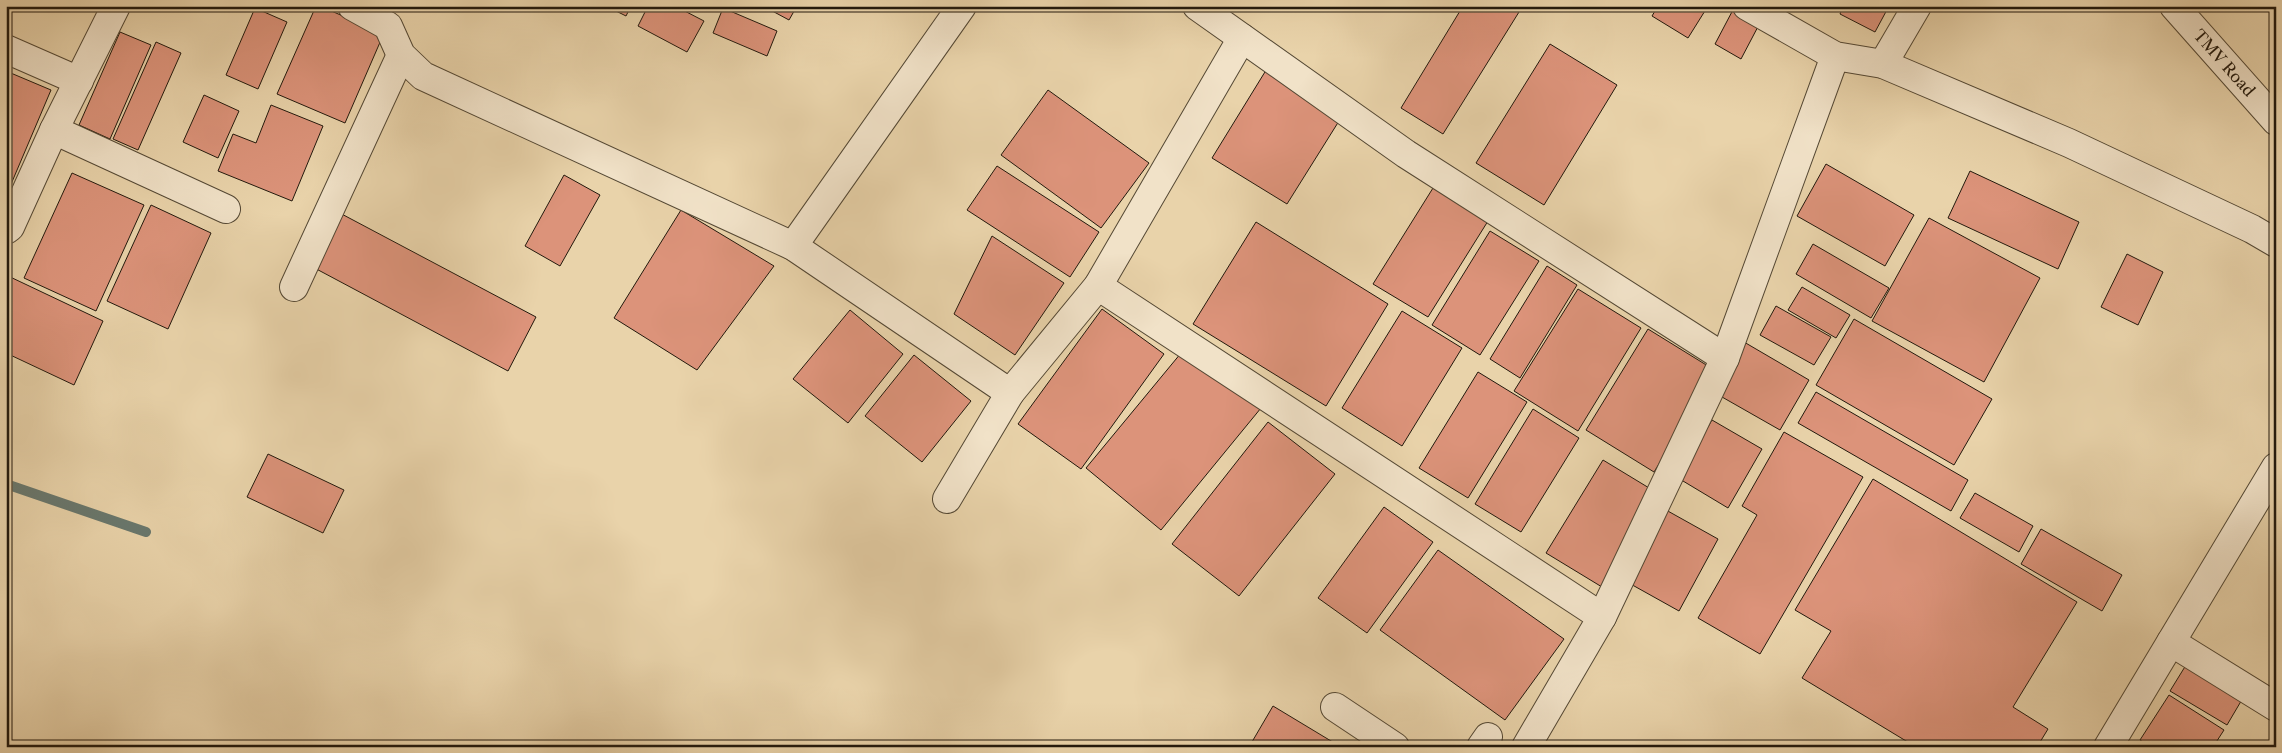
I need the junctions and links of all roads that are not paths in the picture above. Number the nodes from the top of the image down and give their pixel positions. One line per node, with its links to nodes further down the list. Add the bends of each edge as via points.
1 (116, 6): 13 (street)
2 (352, 6): 10 (street, via 388,26)
3 (962, 6): 19 (street)
4 (1197, 6): 8 (street)
5 (1747, 6): 11 (street)
6 (1917, 6): 12 (street)
7 (2174, 6): 14 (street, TMV Road)
8 (1242, 38): 20 (street); 22 (street, via 1406,154)
9 (6, 48): 13 (street)
10 (401, 55): 19 (street, via 423,76); 21 (street)
11 (1835, 56): 12 (street); 22 (street)
12 (1883, 64): 18 (street, via 2069,143)
13 (79, 81): 15 (street)
14 (2276, 121)
15 (54, 130): 16 (street); 17 (street)
16 (226, 209)
17 (6, 230)
18 (2276, 243)
19 (793, 246): 23 (street)
20 (1098, 286): 23 (street); 26 (street)
21 (294, 287)
22 (1725, 358): 26 (street)
23 (1010, 393): 25 (street)
24 (2276, 467): 27 (street)
25 (947, 499)
26 (1602, 617): 31 (street)
27 (2171, 642): 29 (street); 32 (street)
28 (1335, 707): 30 (street)
29 (2276, 707)
30 (1395, 747)
31 (1526, 747)
32 (2108, 747)

